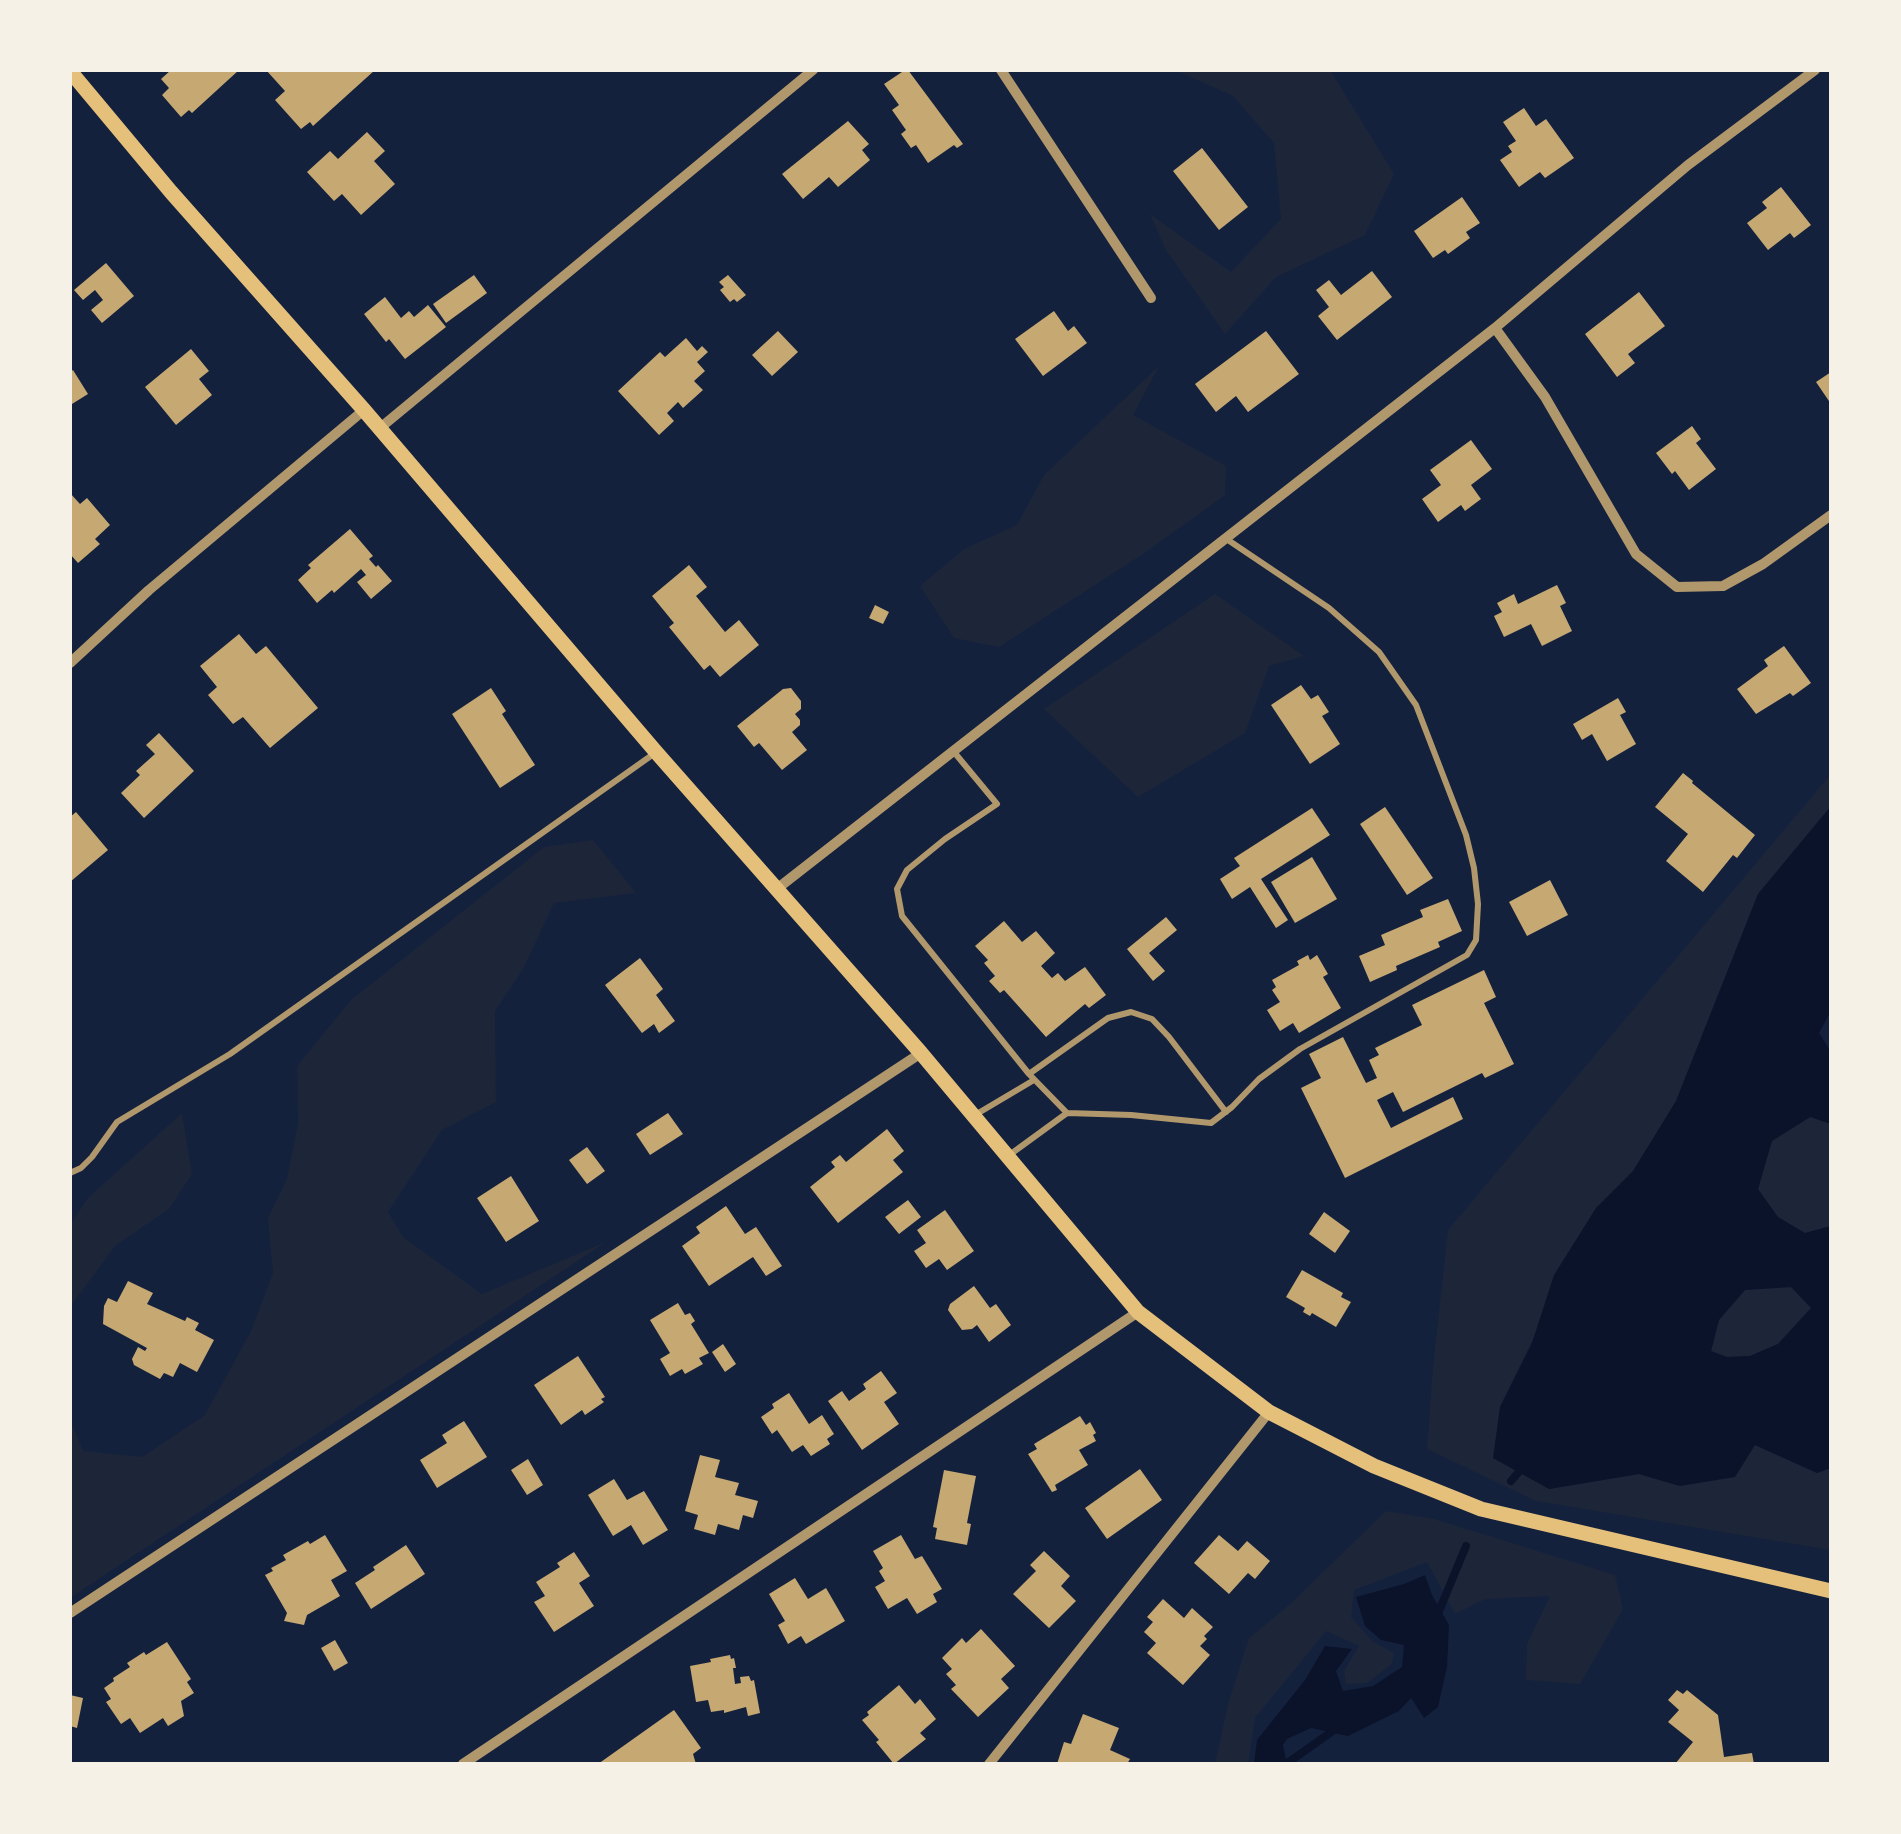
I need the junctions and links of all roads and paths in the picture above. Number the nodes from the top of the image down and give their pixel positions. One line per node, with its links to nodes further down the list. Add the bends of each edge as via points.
1 (813, 70): 8 (street)
2 (1001, 70): 5 (street)
3 (1815, 70): 6 (street, via 1688,164)
4 (70, 71): 7 (main road)
5 (1151, 298)
6 (1495, 328): 9 (street, via 1545,397 1636,554 1677,587 1724,586); 10 (street)
7 (364, 410): 8 (main road); 11 (street)
8 (380, 428): 13 (main road)
9 (1831, 516)
10 (1225, 538): 12 (street); 17 (lane, via 1329,608 1379,652 1416,705 1466,835 1478,904 1476,940 1467,955 1300,1049)
11 (70, 663)
12 (953, 751): 14 (street); 16 (lane, via 997,804 907,870 896,889 902,916)
13 (656, 752): 14 (main road); 21 (lane, via 230,1054 117,1122 92,1158)
14 (778, 888): 15 (main road)
15 (920, 1053): 19 (main road); 25 (street)
16 (1032, 1077): 17 (lane, via 1108,1018 1131,1012 1152,1019 1169,1036); 18 (lane); 19 (lane)
17 (1226, 1112): 18 (lane, via 1212,1123)
18 (1067, 1113): 20 (lane)
19 (974, 1116): 20 (main road)
20 (1007, 1156): 22 (main road)
21 (70, 1172)
22 (1138, 1312): 23 (main road); 26 (street)
23 (1269, 1412): 24 (main road, via 1374,1466 1481,1509); 27 (street)
24 (1831, 1591)
25 (70, 1613)
26 (463, 1764)
27 (989, 1764)

